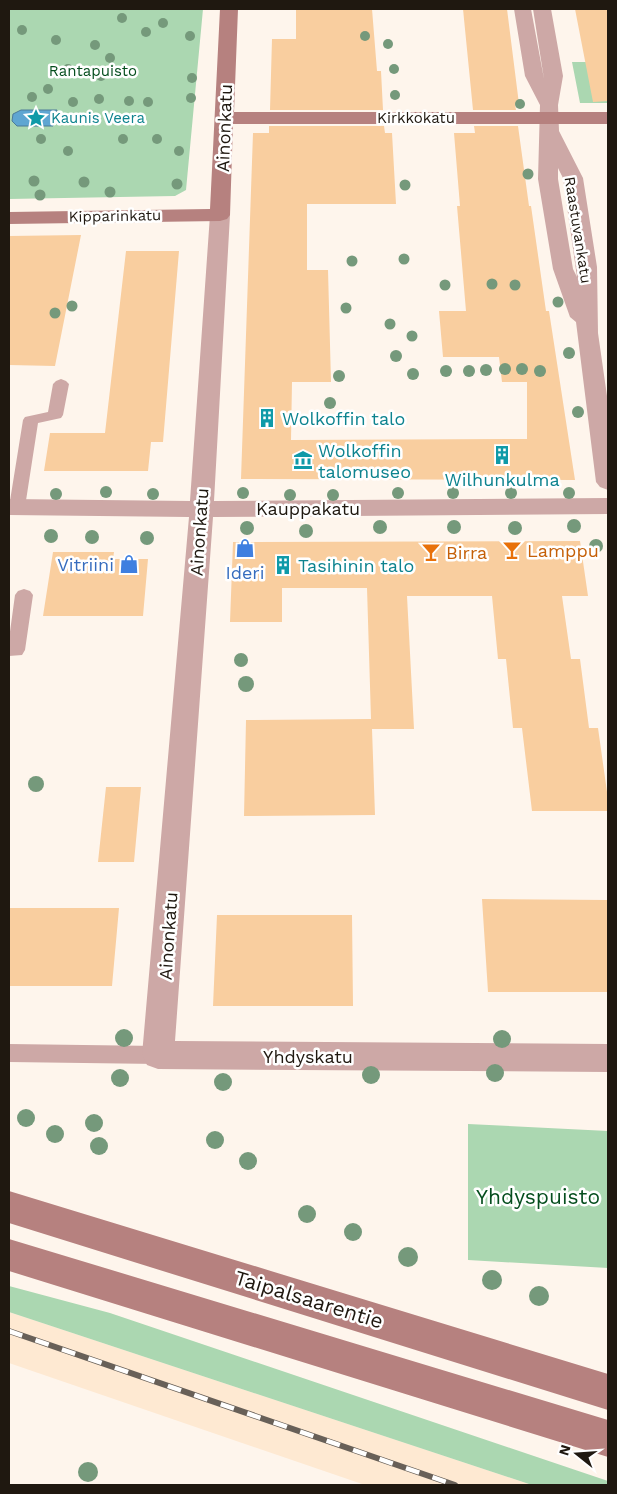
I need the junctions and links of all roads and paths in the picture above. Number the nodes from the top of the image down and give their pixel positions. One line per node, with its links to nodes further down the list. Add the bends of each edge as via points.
1 (229, 9): 4 (street, Ainonkatu)
2 (522, 9): 5 (street, Raastuvankatu, via 534,76)
3 (542, 9): 5 (street, Raastuvankatu, via 554,76)
4 (224, 118): 5 (street, Kirkkokatu); 7 (street, Ainonkatu)
5 (550, 118): 6 (street, Kirkkokatu); 10 (street, Raastuvankatu, via 548,179 563,269 587,333)
6 (608, 118)
7 (220, 214): 8 (street, Kipparinkatu); 13 (street, Ainonkatu)
8 (9, 218)
9 (61, 384): 12 (lane, via 55,415 31,420)
10 (608, 482)
11 (608, 506): 13 (street, Kauppakatu)
12 (13, 507): 13 (street, Kauppakatu)
13 (201, 508): 17 (street, Ainonkatu)
14 (24, 595): 15 (lane, via 16,650)
15 (9, 650)
16 (9, 1053): 17 (lane, Yhdyskatu)
17 (158, 1055): 18 (street, Yhdyskatu)
18 (608, 1058)
19 (9, 1207): 21 (street, Taipalsaarentie)
20 (9, 1255): 22 (street)
21 (608, 1392)
22 (608, 1439)

